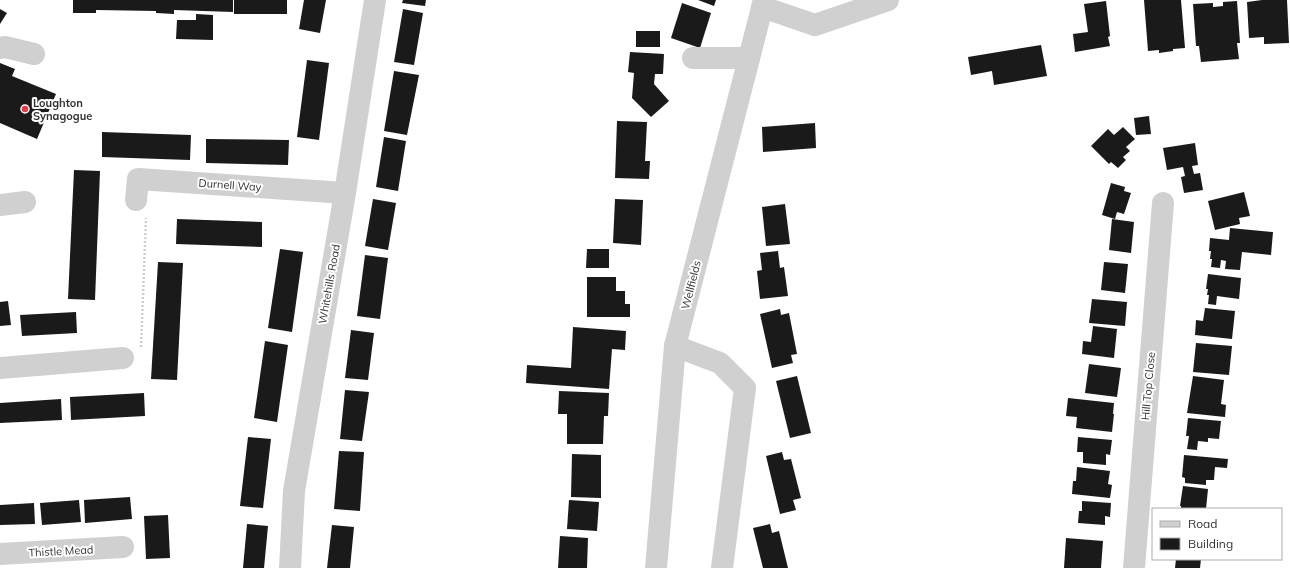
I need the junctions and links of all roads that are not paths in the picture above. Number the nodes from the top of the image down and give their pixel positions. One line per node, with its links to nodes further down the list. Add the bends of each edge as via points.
1 (375, 0): 8 (street, Whitehills Road)
2 (888, 0): 3 (street, via 815,25)
3 (763, 4): 7 (street, Wellfields)
4 (0, 48): 5 (street)
5 (34, 54)
6 (693, 58): 7 (street)
7 (749, 58): 13 (street, Wellfields)
8 (345, 193): 9 (street, Durnell Way, via 138,179); 18 (street, Whitehills Road, via 294,491)
9 (136, 200)
10 (25, 202): 12 (street)
11 (1163, 204): 21 (street, Hill Top Close)
12 (0, 205)
13 (675, 346): 19 (street, Wellfields); 20 (street, via 720,364 745,388)
14 (123, 358): 15 (street)
15 (0, 368)
16 (123, 548): 17 (street, Thistle Mead)
17 (0, 554)
18 (290, 568)
19 (656, 568)
20 (722, 568)
21 (1134, 568)

